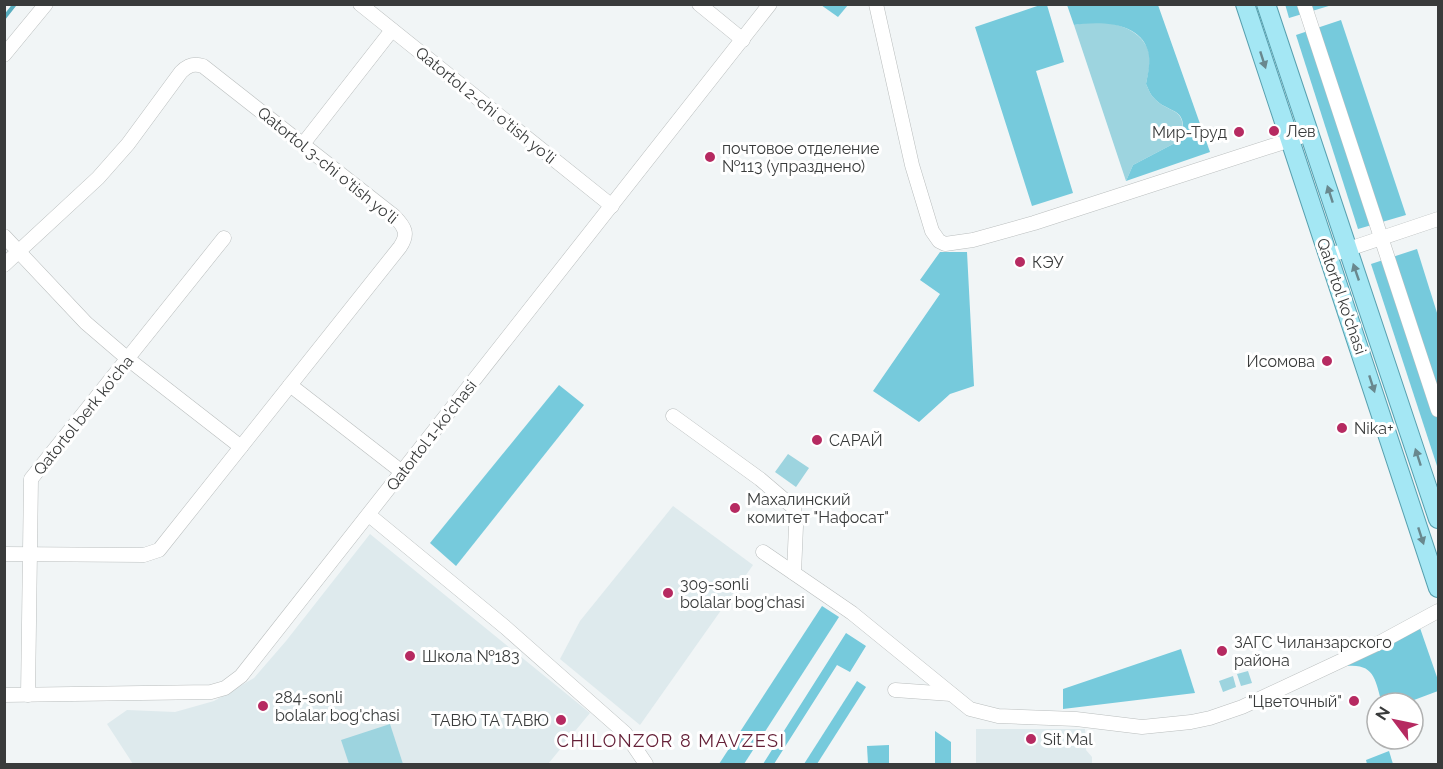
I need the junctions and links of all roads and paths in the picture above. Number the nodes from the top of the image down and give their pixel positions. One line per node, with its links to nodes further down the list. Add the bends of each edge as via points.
1 (46, 4): 11 (street)
2 (360, 4): 9 (street, Qatortol 2-chi o'tish yo'li)
3 (699, 4): 10 (street)
4 (770, 4): 10 (street, Qatortol 1-ko'chasi)
5 (876, 4): 13 (street, via 912,165 932,231 945,244 1034,224)
6 (1245, 4): 13 (main road, Qatortol ko'chasi, one-way to 13)
7 (1266, 4): 12 (main road, Qatortol ko'chasi)
8 (1304, 4): 19 (street)
9 (392, 30): 14 (street); 15 (street, Qatortol 2-chi o'tish yo'li)
10 (743, 40): 15 (street, Qatortol 1-ko'chasi)
11 (4, 55)
12 (1309, 134): 13 (street); 20 (main road, Qatortol ko'chasi, one-way to 12)
13 (1290, 140): 22 (main road, Qatortol ko'chasi)
14 (303, 144): 21 (street, Qatortol 3-chi o'tish yo'li, via 203,66 191,64 114,161); 25 (street, Qatortol 3-chi o'tish yo'li, via 394,216 406,233 400,247)
15 (612, 206): 29 (street, Qatortol 1-ko'chasi)
16 (1438, 219): 19 (street)
17 (4, 236): 21 (street)
18 (224, 238): 24 (street, Qatortol berk ko'cha)
19 (1382, 238): 20 (street); 26 (street)
20 (1348, 249): 22 (street); 31 (main road, Qatortol ko'chasi, one-way to 20)
21 (19, 252): 23 (street, Qatortol 3-chi o'tish yo'li); 24 (street)
22 (1328, 256): 36 (main road, Qatortol ko'chasi, one-way to 36)
23 (4, 265)
24 (128, 359): 28 (street); 34 (street, Qatortol berk ko'cha, via 31,479)
25 (290, 385): 28 (street, Qatortol 3-chi o'tish yo'li); 29 (street)
26 (1438, 410)
27 (673, 416): 35 (street, via 794,508)
28 (241, 447): 34 (street, Qatortol 3-chi o'tish yo'li, via 159,550 144,555)
29 (402, 472): 30 (street, Qatortol 1-ko'chasi)
30 (369, 515): 41 (street, Qatortol 1-ko'chasi, via 245,673 225,688 204,693); 42 (street, via 625,733)
31 (1438, 519)
32 (763, 552): 35 (street)
33 (4, 554): 34 (street, Qatortol 3-chi o'tish yo'li)
34 (29, 554): 41 (street, Qatortol berk ko'cha)
35 (794, 573): 39 (street)
36 (1438, 588)
37 (1438, 611): 39 (street, via 1242,707 1191,722 1142,727 992,715 970,709)
38 (895, 690): 39 (street)
39 (951, 694)
40 (4, 695): 41 (street, Qatortol 1-ko'chasi)
41 (28, 695)
42 (646, 765)

